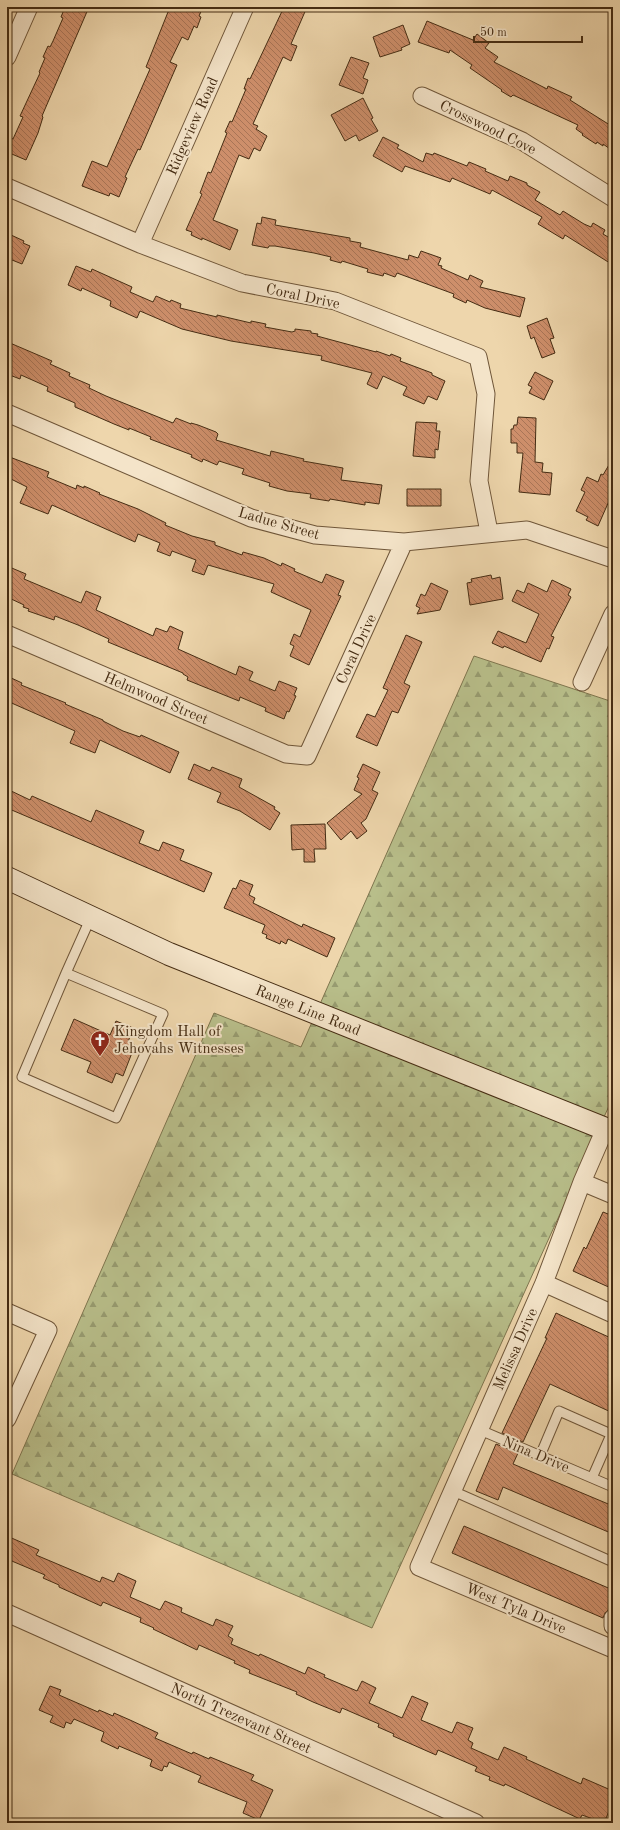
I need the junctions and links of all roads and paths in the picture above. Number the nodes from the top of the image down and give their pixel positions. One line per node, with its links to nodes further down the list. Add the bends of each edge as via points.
1 (29, 7): 3 (street)
2 (245, 7): 7 (street, Ridgeview Road)
3 (7, 57)
4 (422, 96): 6 (street, Crosswood Cove, via 522,141)
5 (7, 187): 7 (street, Coral Drive)
6 (613, 198)
7 (140, 244): 9 (street, Coral Drive, via 242,283 335,301 478,357 486,394 479,481)
8 (7, 413): 10 (street, Ladue Street, via 251,518 315,535)
9 (489, 532): 10 (street, Ladue Street); 11 (street, Ladue Street, via 527,530)
10 (404, 542): 15 (street, Coral Drive)
11 (613, 559)
12 (613, 614): 14 (street)
13 (7, 634): 15 (street, Helmwood Street, via 286,754)
14 (582, 682)
15 (307, 756)
16 (7, 878): 17 (main road, Range Line Road)
17 (91, 917): 18 (lane); 19 (main road, Range Line Road, via 169,954)
18 (66, 973): 18 (lane, via 22,1077 116,1118 163,1014)
19 (609, 1131): 20 (street, Melissa Drive)
20 (582, 1182): 21 (street); 22 (street, Melissa Drive)
21 (613, 1195)
22 (544, 1283): 24 (street); 26 (street, Melissa Drive)
23 (7, 1312): 25 (street, via 48,1330)
24 (613, 1314)
25 (7, 1419)
26 (480, 1430): 28 (lane, Nina Drive); 31 (street, Melissa Drive)
27 (612, 1432): 28 (lane, via 560,1411); 29 (lane)
28 (540, 1456): 29 (lane, Nina Drive)
29 (592, 1478): 30 (lane, Nina Drive)
30 (613, 1487)
31 (453, 1491): 32 (lane); 33 (street, Melissa Drive)
32 (613, 1562)
33 (419, 1567): 37 (street, West Tyla Drive)
34 (7, 1612): 38 (street, North Trezevant Street)
35 (613, 1619): 36 (street)
36 (613, 1626)
37 (613, 1649)
38 (476, 1823)

